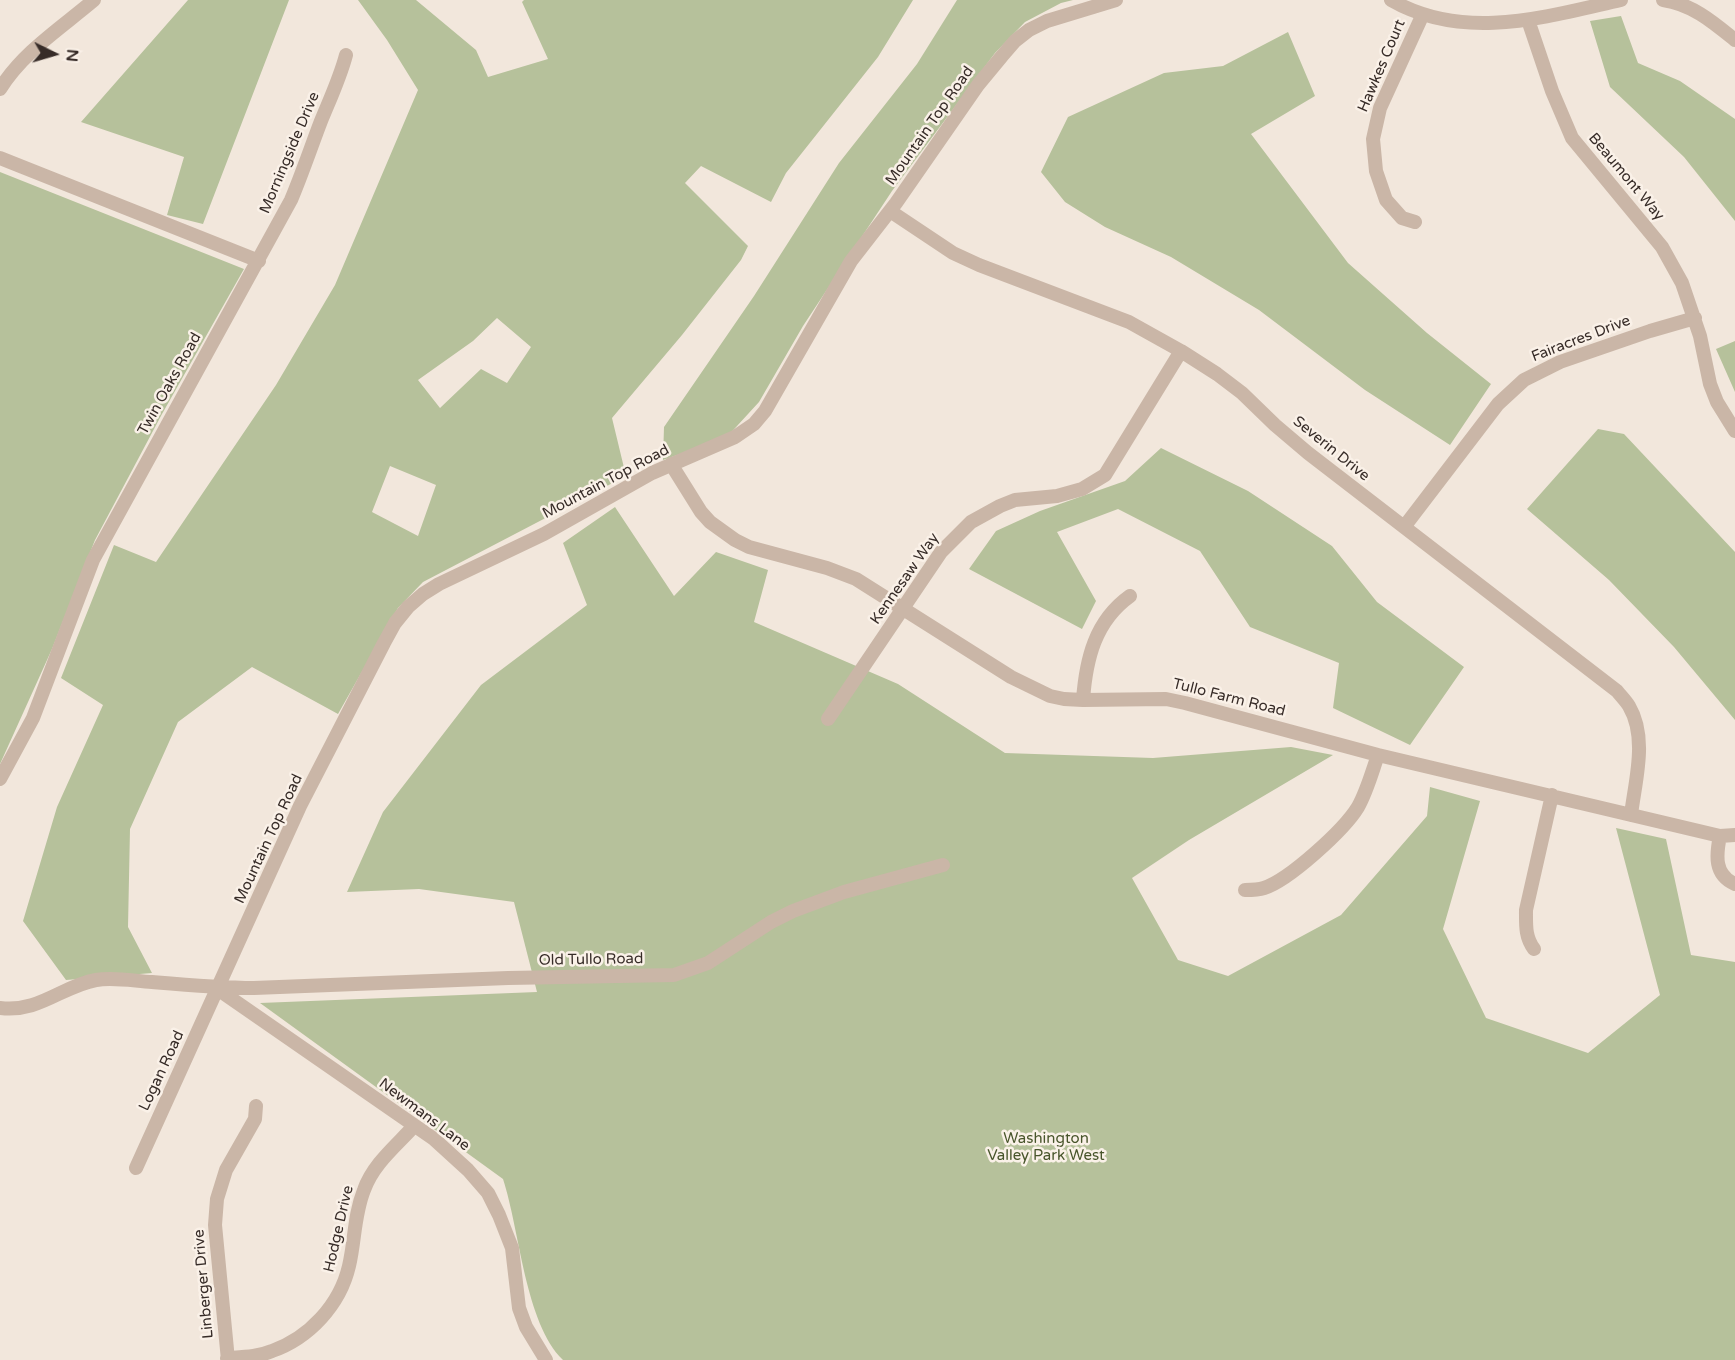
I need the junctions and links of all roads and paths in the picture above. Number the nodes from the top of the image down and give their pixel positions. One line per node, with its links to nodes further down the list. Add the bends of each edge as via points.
1 (94, 0): 10 (street, via 24,57)
2 (1116, 0): 12 (street, Mountain Top Road, via 1047,21 1015,41 978,85)
3 (1391, 0): 6 (street)
4 (1621, 0): 7 (street)
5 (1663, 0): 8 (street, via 1692,9)
6 (1423, 14): 7 (street, via 1473,24); 13 (street, Hawkes Court, via 1380,108 1373,139 1376,171 1386,200 1402,218)
7 (1528, 20): 15 (street, Beaumont Way, via 1572,138 1662,247)
8 (1735, 40)
9 (346, 55): 14 (street, Morningside Drive, via 306,166)
10 (0, 89)
11 (0, 158): 14 (street)
12 (890, 210): 16 (street, Severin Drive, via 953,253 1129,322); 18 (street, Mountain Top Road, via 851,261 754,424 735,437)
13 (1415, 222)
14 (259, 261): 25 (street, Twin Oaks Road, via 93,560 42,697)
15 (1695, 318): 17 (street, Beaumont Way, via 1710,384); 19 (street, Fairacres Drive, via 1560,362 1524,380 1498,404)
16 (1180, 351): 19 (street, Severin Drive, via 1242,393 1308,453); 21 (street, Kennesaw Way, via 1105,475 1082,489 1057,496 1014,500 971,522 941,552)
17 (1735, 430)
18 (671, 464): 21 (street, Tullo Farm Road, via 701,512 735,540 762,552 856,579); 34 (street, Mountain Top Road, via 544,534 439,584 408,607 395,623 300,807)
19 (1404, 527): 27 (street, Severin Drive, via 1617,691 1629,706 1638,729 1639,745)
20 (1130, 597): 22 (street, via 1110,615 1097,636 1086,665)
21 (904, 609): 22 (street, Tullo Farm Road, via 1035,690); 23 (street, Kennesaw Way)
22 (1083, 700): 24 (street, Tullo Farm Road, via 1166,699)
23 (828, 719)
24 (1378, 755): 26 (street, Tullo Farm Road); 32 (street, via 1357,807 1334,837 1265,888)
25 (0, 779)
26 (1552, 795): 27 (street, Tullo Farm Road); 33 (street, via 1526,910 1528,941)
27 (1631, 815): 28 (street, Tullo Farm Road)
28 (1720, 836): 29 (street, Tullo Farm Road); 31 (street, via 1716,853 1719,870)
29 (1735, 836)
30 (943, 865): 34 (street, Old Tullo Road, via 844,892 794,911 708,963 674,975)
31 (1735, 884)
32 (1245, 890)
33 (1534, 949)
34 (216, 988): 35 (street, Old Tullo Road, via 96,980 40,1004); 37 (street, Newmans Lane); 38 (street, Logan Road)
35 (0, 1008)
36 (256, 1106): 39 (street, Linberger Drive, via 255,1119 226,1170 217,1199 215,1225)
37 (414, 1126): 39 (street, Hodge Drive, via 377,1166 363,1191 349,1267 332,1306 288,1345 257,1356); 40 (street, Newmans Lane, via 455,1156 488,1194 500,1215 512,1248 519,1308)
38 (136, 1168)
39 (228, 1359)
40 (546, 1360)

